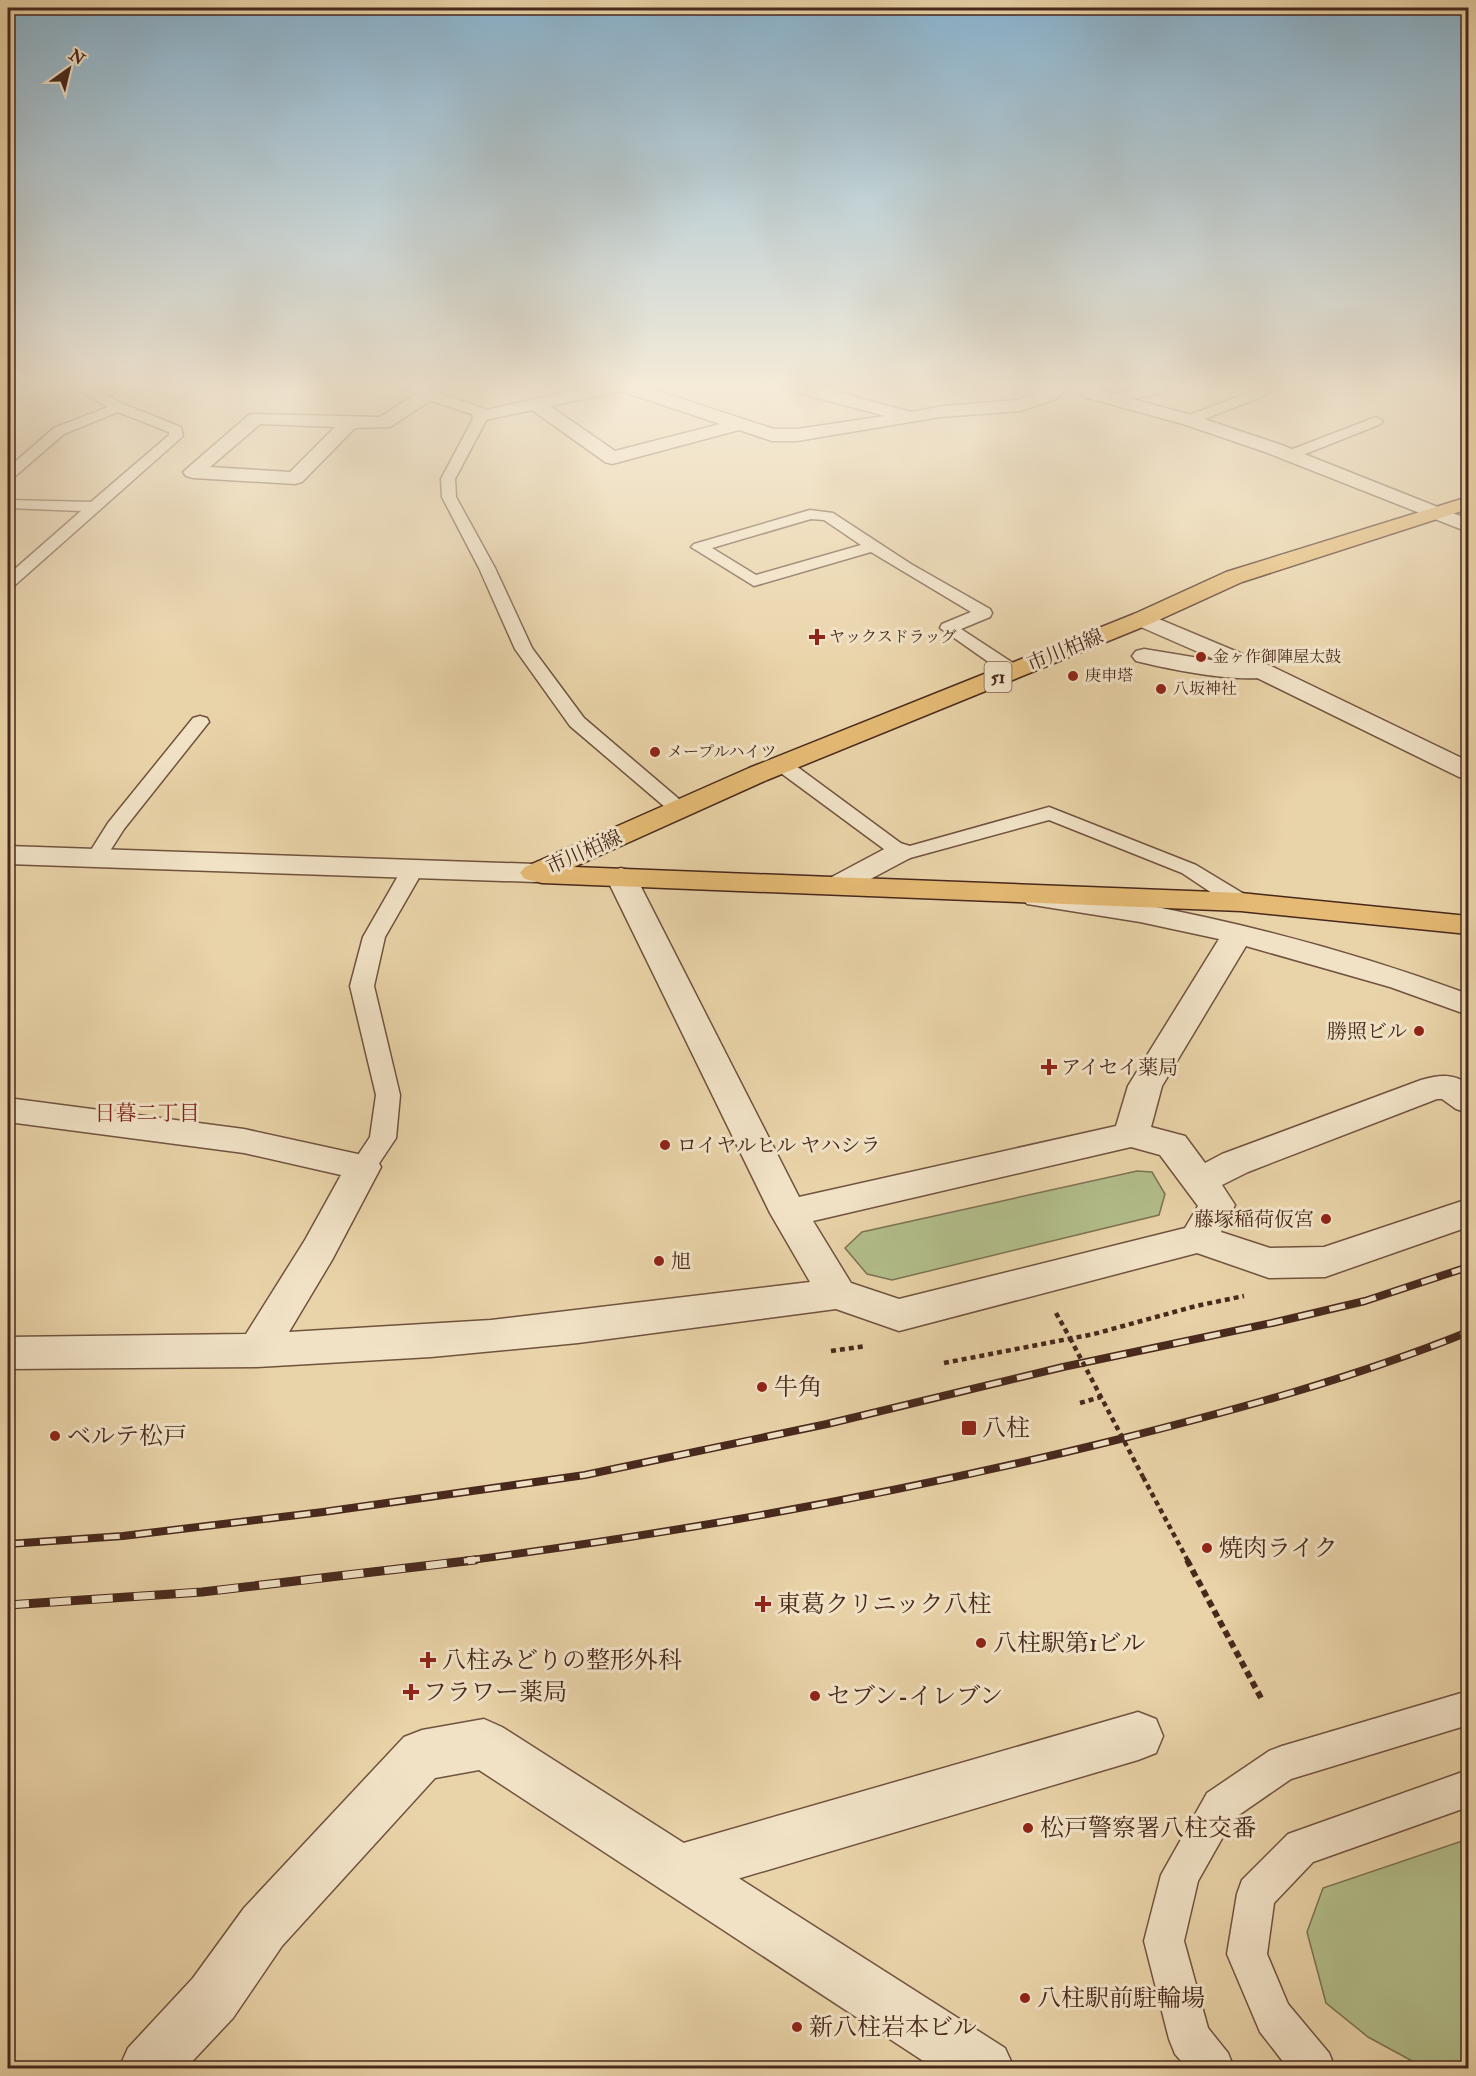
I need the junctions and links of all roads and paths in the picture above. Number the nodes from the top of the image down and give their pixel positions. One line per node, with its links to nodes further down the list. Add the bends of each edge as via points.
1 (123, 483): 6 (lane)
2 (448, 483): 18 (lane, via 449,497 524,649 577,722)
3 (1359, 483): 7 (street)
4 (1468, 502): 7 (main road, 市川柏線 / 51)
5 (8, 504): 6 (lane)
6 (96, 507): 10 (lane)
7 (1435, 514): 8 (street); 11 (main road, 市川柏線 / 51, via 1234,577)
8 (1468, 526)
9 (874, 546): 9 (lane, via 754,581 699,547 810,514 828,516); 13 (lane, via 984,613 948,628)
10 (8, 583)
11 (1142, 619): 13 (main road, 市川柏線 / 51); 14 (street)
12 (1144, 656): 14 (street, via 1235,671)
13 (1013, 671): 16 (main road, 市川柏線 / 51)
14 (1262, 671): 17 (street)
15 (200, 722): 21 (lane, via 115,826)
16 (781, 764): 18 (main road, 市川柏線 / 51); 19 (lane)
17 (1468, 771)
18 (679, 809): 23 (main road, 市川柏線 / 51)
19 (900, 852): 25 (street); 27 (lane, via 1049,813 1189,869)
20 (8, 855): 21 (street)
21 (96, 858): 22 (street)
22 (413, 869): 23 (street); 34 (lane, via 374,937 363,986 388,1095 382,1138)
23 (535, 873): 24 (main road, 市川柏線)
24 (621, 877): 25 (main road, 市川柏線); 37 (street)
25 (838, 885): 26 (main road, 市川柏線)
26 (988, 891): 27 (main road, 市川柏線); 29 (street, via 1140,914)
27 (1241, 902): 28 (main road, 市川柏線)
28 (1468, 925)
29 (1238, 934): 30 (street, via 1401,980); 33 (street, via 1145,1086)
30 (1468, 1005)
31 (1468, 1101): 35 (street, via 1449,1087 1433,1088 1235,1163)
32 (8, 1110): 34 (street, via 244,1141)
33 (1131, 1135): 35 (street, via 1172,1145); 37 (street)
34 (363, 1167): 43 (street, via 319,1250)
35 (1200, 1181): 38 (street, via 1216,1205)
36 (1468, 1213): 38 (street, via 1325,1262 1269,1263)
37 (789, 1214): 39 (street)
38 (1198, 1239): 39 (street, via 899,1315)
39 (837, 1294): 43 (street, via 489,1336)
40 (1225, 1299): 42 (path)
41 (1060, 1319): 42 (path)
42 (1071, 1338): 45 (path); 46 (path, bridge)
43 (257, 1352): 44 (street)
44 (8, 1353)
45 (944, 1363)
46 (1101, 1398): 47 (path); 48 (path, bridge)
47 (1080, 1403)
48 (1261, 1698)
49 (1468, 1708): 55 (lane, via 1282,1764 1220,1806 1180,1875 1164,1941 1190,2039)
50 (1138, 1736): 52 (street)
51 (1468, 1789): 56 (lane, via 1301,1847 1256,1894 1247,1954 1274,2018)
52 (680, 1869): 53 (street, via 484,1744 422,1755 263,1927 213,1998); 54 (street)
53 (148, 2068)
54 (985, 2068)
55 (1213, 2068)
56 (1314, 2068)

